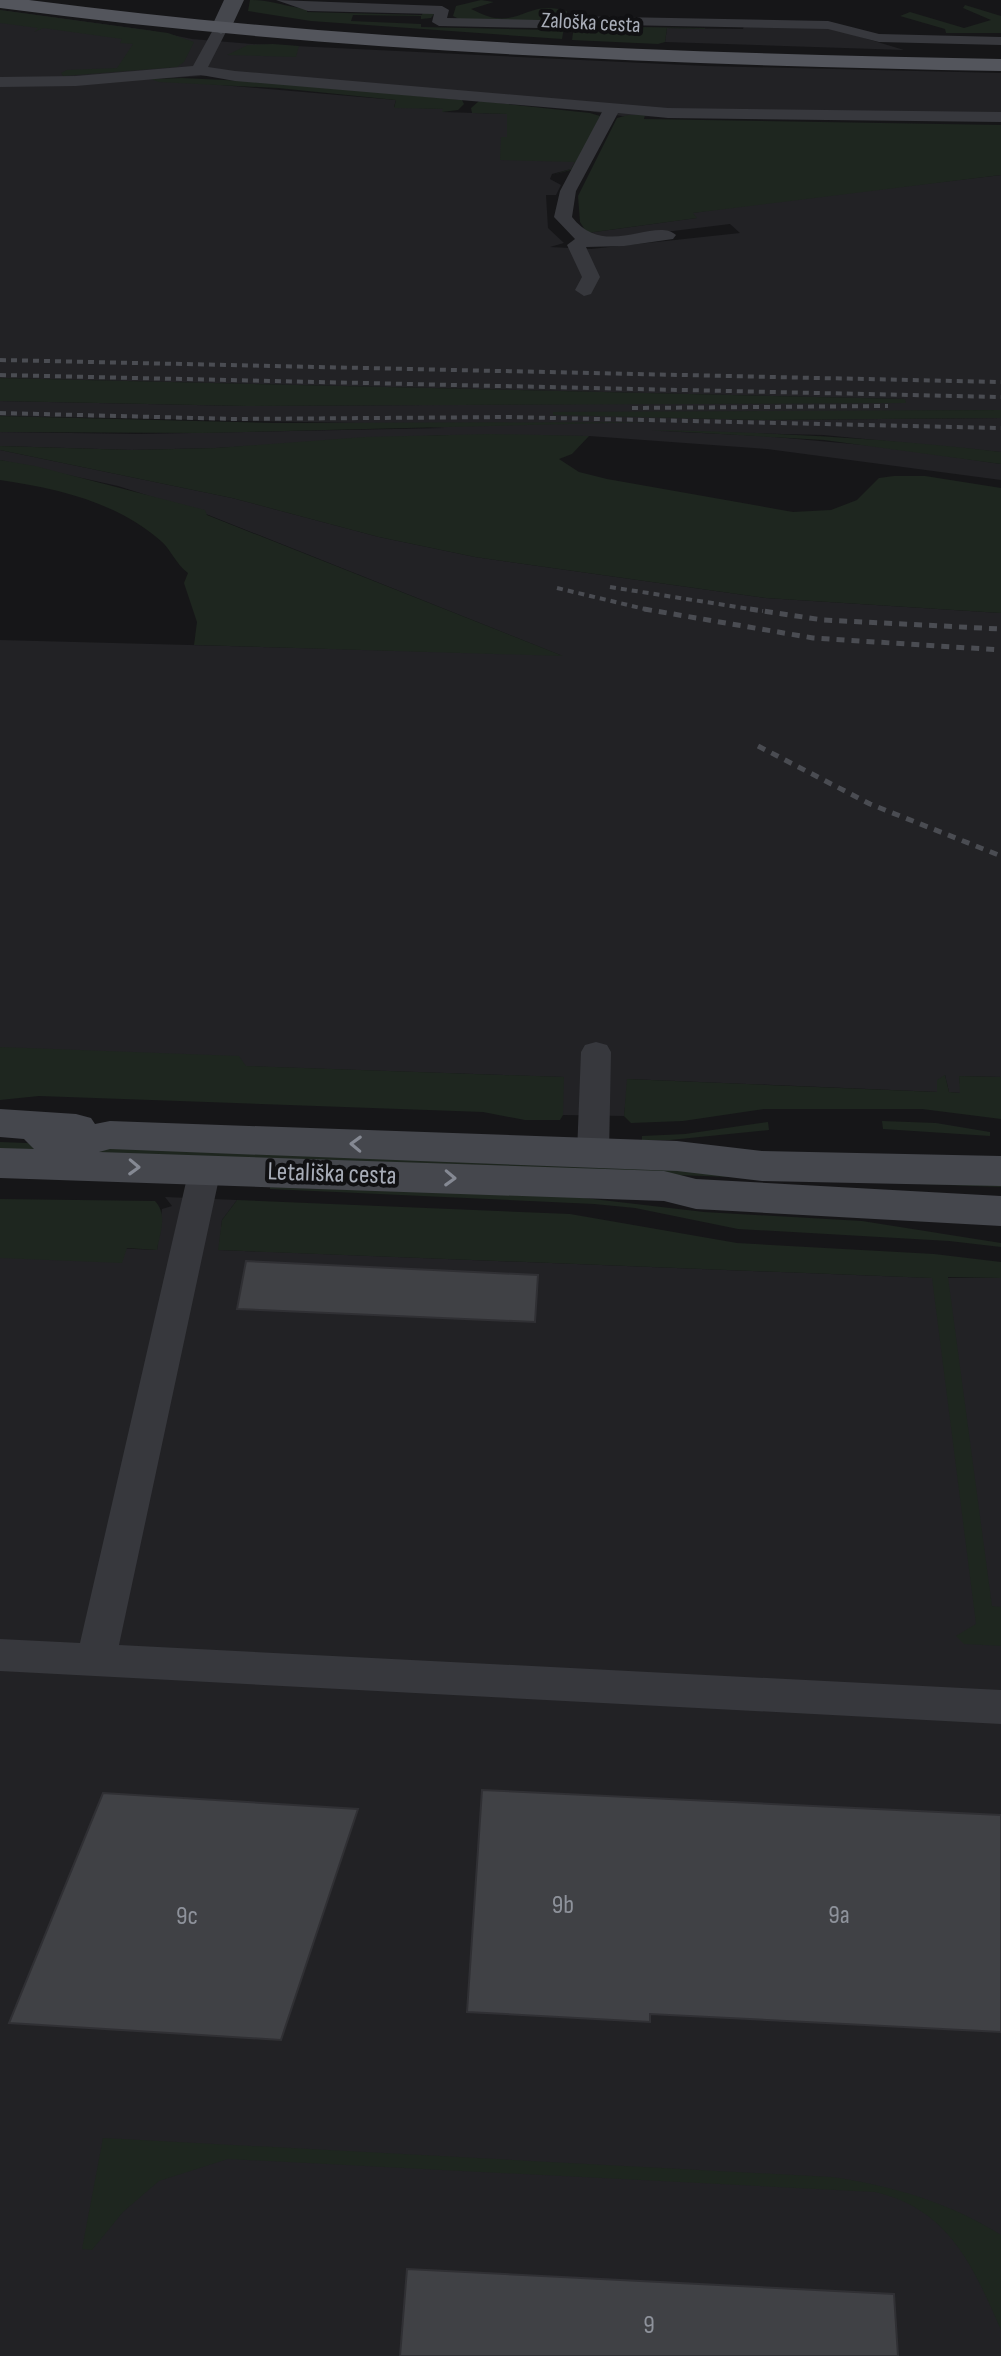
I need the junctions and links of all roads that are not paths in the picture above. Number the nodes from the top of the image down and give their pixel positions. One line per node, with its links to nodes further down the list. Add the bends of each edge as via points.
1 (37, 0): 7 (main road, Zaloška cesta)
2 (234, 0): 7 (main road)
3 (283, 0): 6 (street, via 308,7 442,10 439,22)
4 (0, 2): 7 (main road, Zaloška cesta)
5 (607, 2): 6 (street)
6 (605, 21): 8 (street, via 853,24 879,38)
7 (222, 25): 9 (main road, Zaloška cesta, via 558,46); 10 (main road, Zaloška cesta, via 372,42 591,54); 11 (street)
8 (1001, 41)
9 (1001, 59)
10 (1001, 65)
11 (201, 70): 12 (street); 13 (street)
12 (0, 82)
13 (612, 109): 14 (street); 16 (street, via 565,204 563,217 570,230)
14 (1001, 117)
15 (667, 235): 16 (street)
16 (587, 240): 17 (street, via 576,245 591,277)
17 (584, 290)
18 (596, 1052): 23 (street)
19 (0, 1123): 20 (main road, Letališka cesta, via 85,1128)
20 (110, 1135): 21 (main road, Letališka cesta, via 85,1140); 23 (main road, Letališka cesta, one-way to 20)
21 (0, 1137)
22 (1001, 1146): 26 (main road, Letališka cesta, via 758,1150)
23 (593, 1153): 26 (main road, Letališka cesta)
24 (0, 1163): 25 (main road, Letališka cesta, one-way to 25)
25 (205, 1169): 26 (main road, Letališka cesta, one-way to 26); 33 (street)
26 (671, 1171): 27 (main road, Letališka cesta, via 762,1166); 28 (main road, Letališka cesta, via 696,1180); 29 (main road, Letališka cesta, via 696,1194)
27 (1001, 1171)
28 (1001, 1193)
29 (885, 1204): 30 (main road, Letališka cesta); 31 (main road, via 920,1222)
30 (1001, 1211)
31 (1001, 1232)
32 (0, 1655): 33 (street)
33 (96, 1660): 34 (street)
34 (1001, 1707)

